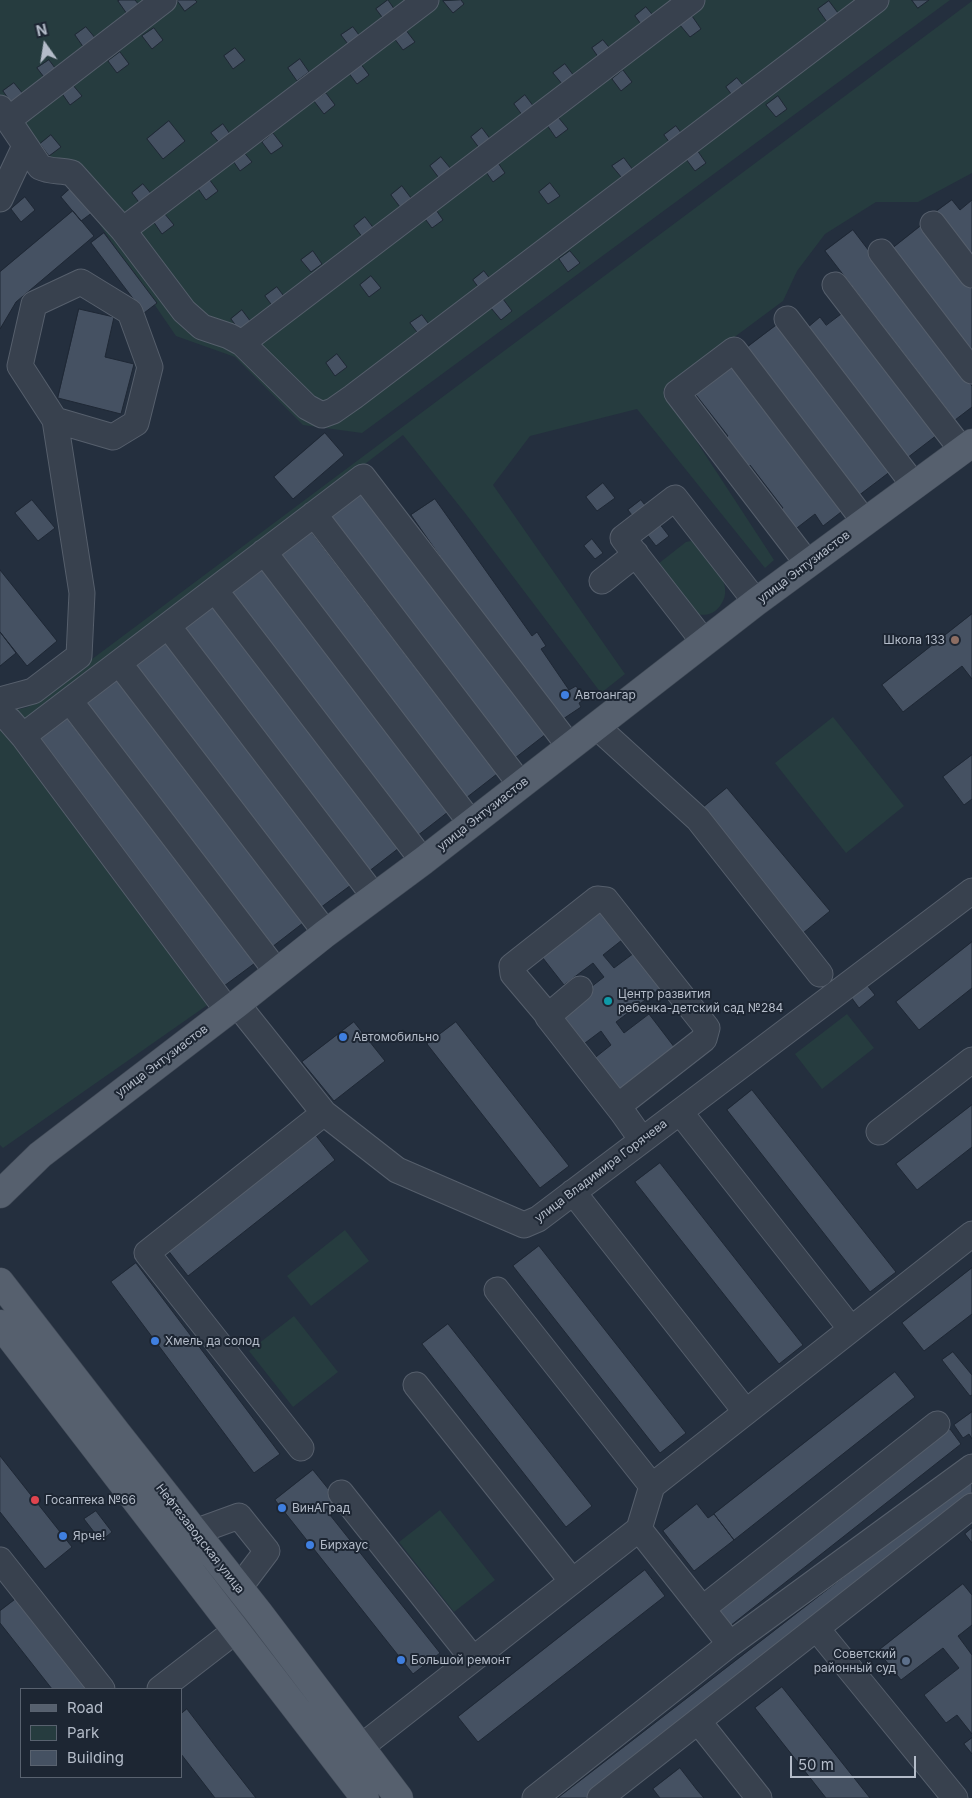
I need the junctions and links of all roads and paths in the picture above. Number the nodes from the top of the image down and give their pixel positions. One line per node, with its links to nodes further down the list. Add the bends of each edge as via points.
1 (164, 0): 5 (street)
2 (426, 0): 9 (street)
3 (692, 0): 14 (street)
4 (876, 0): 14 (street, via 333,412 322,415 306,407)
5 (4, 114): 6 (street)
6 (25, 146): 7 (street); 9 (street, via 40,167 72,173)
7 (0, 199)
8 (933, 224): 11 (street)
9 (123, 230): 14 (street, via 184,311 202,327)
10 (881, 252): 15 (street)
11 (972, 274)
12 (835, 285): 17 (street)
13 (786, 318): 18 (street)
14 (242, 343)
15 (972, 370)
16 (55, 420): 16 (street, via 20,366 34,304 81,282 130,312 150,367 136,424 113,437); 30 (street, via 82,593 79,656 33,691)
17 (967, 446): 18 (main road, улица Энтузиастов)
18 (914, 485): 20 (main road, улица Энтузиастов)
19 (314, 514): 21 (street); 35 (street, via 363,477); 36 (street)
20 (865, 522): 23 (main road, улица Энтузиастов); 23 (street, via 734,350 677,393)
21 (264, 552): 25 (street); 37 (street)
22 (636, 554): 24 (street); 26 (street, via 624,538 675,498); 28 (street)
23 (808, 564): 26 (main road, улица Энтузиастов)
24 (602, 581)
25 (215, 590): 27 (street); 38 (street)
26 (756, 602): 28 (main road, улица Энтузиастов)
27 (168, 626): 29 (street); 40 (street)
28 (704, 642): 33 (main road, улица Энтузиастов)
29 (119, 663): 31 (street); 41 (street)
30 (0, 700)
31 (70, 701): 34 (street); 42 (street)
32 (0, 713): 34 (street, улица Владимира Горячева)
33 (596, 726): 35 (main road, улица Энтузиастов); 43 (street, via 698,819)
34 (23, 736): 45 (street, улица Владимира Горячева)
35 (570, 747): 36 (main road, улица Энтузиастов)
36 (521, 785): 37 (main road, улица Энтузиастов)
37 (471, 823): 38 (main road, улица Энтузиастов)
38 (423, 861): 40 (main road, улица Энтузиастов)
39 (972, 891): 48 (street, улица Владимира Горячева)
40 (374, 896): 41 (main road, улица Энтузиастов)
41 (326, 933): 42 (main road, улица Энтузиастов)
42 (277, 972): 45 (main road, улица Энтузиастов)
43 (820, 974)
44 (580, 989): 46 (street)
45 (232, 1008): 49 (street, улица Владимира Горячева); 54 (main road, улица Энтузиастов, via 40,1155)
46 (546, 1013): 50 (street); 50 (street, via 513,974 512,966 598,899 606,900 707,1028 704,1039 622,1104)
47 (972, 1060): 51 (street)
48 (680, 1112): 52 (street, улица Владимира Горячева); 59 (street)
49 (324, 1113): 53 (street, улица Владимира Горячева, via 397,1170 524,1226); 63 (street, via 147,1253)
50 (623, 1113): 52 (street)
51 (879, 1132)
52 (642, 1140): 53 (street, улица Владимира Горячева)
53 (573, 1192): 61 (street)
54 (0, 1194)
55 (972, 1234): 59 (street)
56 (0, 1282): 69 (main road, Нефтезаводская улица)
57 (497, 1290): 65 (street)
58 (0, 1324): 75 (main road)
59 (852, 1329): 61 (street)
60 (416, 1385): 71 (street)
61 (746, 1412): 65 (street)
62 (937, 1424): 73 (street)
63 (301, 1448)
64 (972, 1467): 76 (street)
65 (652, 1486): 68 (street)
66 (342, 1492): 77 (street)
67 (972, 1506): 74 (street)
68 (639, 1529): 71 (street); 73 (street)
69 (195, 1532): 72 (main road, Нефтезаводская улица); 72 (street, via 240,1516 267,1551)
70 (4, 1574): 78 (street)
71 (572, 1582): 77 (street)
72 (239, 1588): 81 (main road, Нефтезаводская улица)
73 (702, 1609): 76 (street)
74 (817, 1629): 80 (street); 87 (street)
75 (235, 1631): 79 (street); 82 (main road)
76 (730, 1644): 84 (street)
77 (473, 1659): 81 (street)
78 (101, 1688)
79 (161, 1688)
80 (698, 1721): 85 (street); 86 (street)
81 (360, 1747): 83 (main road, Нефтезаводская улица)
82 (365, 1798)
83 (399, 1798)
84 (535, 1798)
85 (600, 1798)
86 (759, 1798)
87 (954, 1798)

